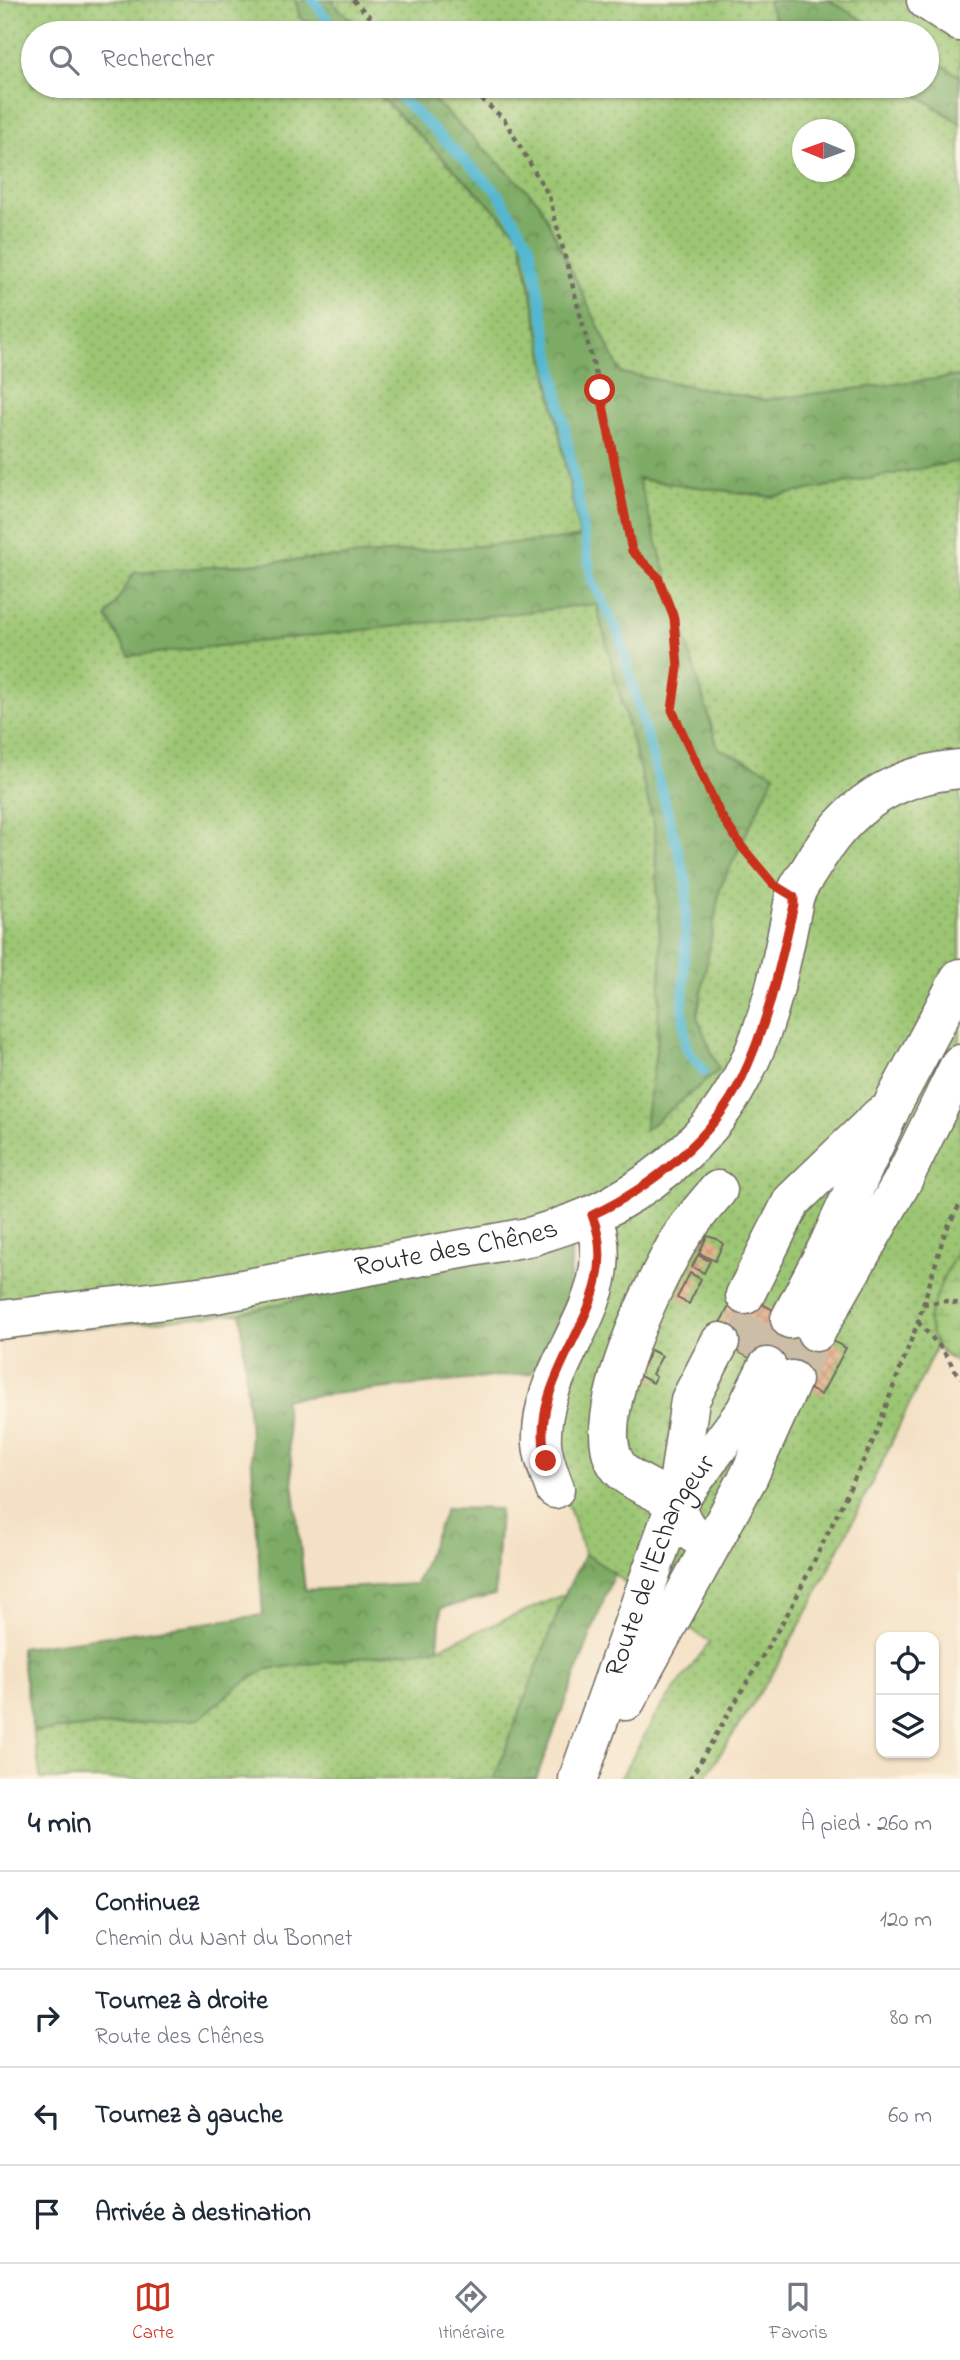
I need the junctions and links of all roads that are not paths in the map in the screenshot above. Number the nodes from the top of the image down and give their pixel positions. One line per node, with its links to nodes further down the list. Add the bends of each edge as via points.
1 (926, 0): 2 (main road)
2 (960, 22)
3 (960, 769): 8 (main road, Route des Chênes, via 922,775 885,790 868,800 826,841 794,897 771,999 740,1082 712,1124 685,1152 654,1178)
4 (959, 980): 6 (main road)
5 (960, 1064): 9 (main road, via 902,1182)
6 (894, 1102): 9 (main road); 9 (main road, via 792,1200)
7 (718, 1190): 13 (main road, via 680,1240 648,1300 620,1376 608,1430 615,1463)
8 (592, 1215): 10 (main road, Route des Chênes, via 533,1236 228,1292); 12 (main road, via 601,1240 599,1279 554,1381 543,1422 542,1444)
9 (790, 1318)
10 (0, 1320)
11 (766, 1366): 13 (main road, Route de l'Echangeur, via 745,1411); 13 (main road, via 690,1400); 14 (main road, Route de l'Echangeur, via 749,1476)
12 (555, 1489)
13 (675, 1505): 14 (main road, via 685,1528 695,1536); 15 (main road, Route de l'Echangeur)
14 (721, 1527): 15 (main road, Route de l'Echangeur)
15 (580, 1779)

